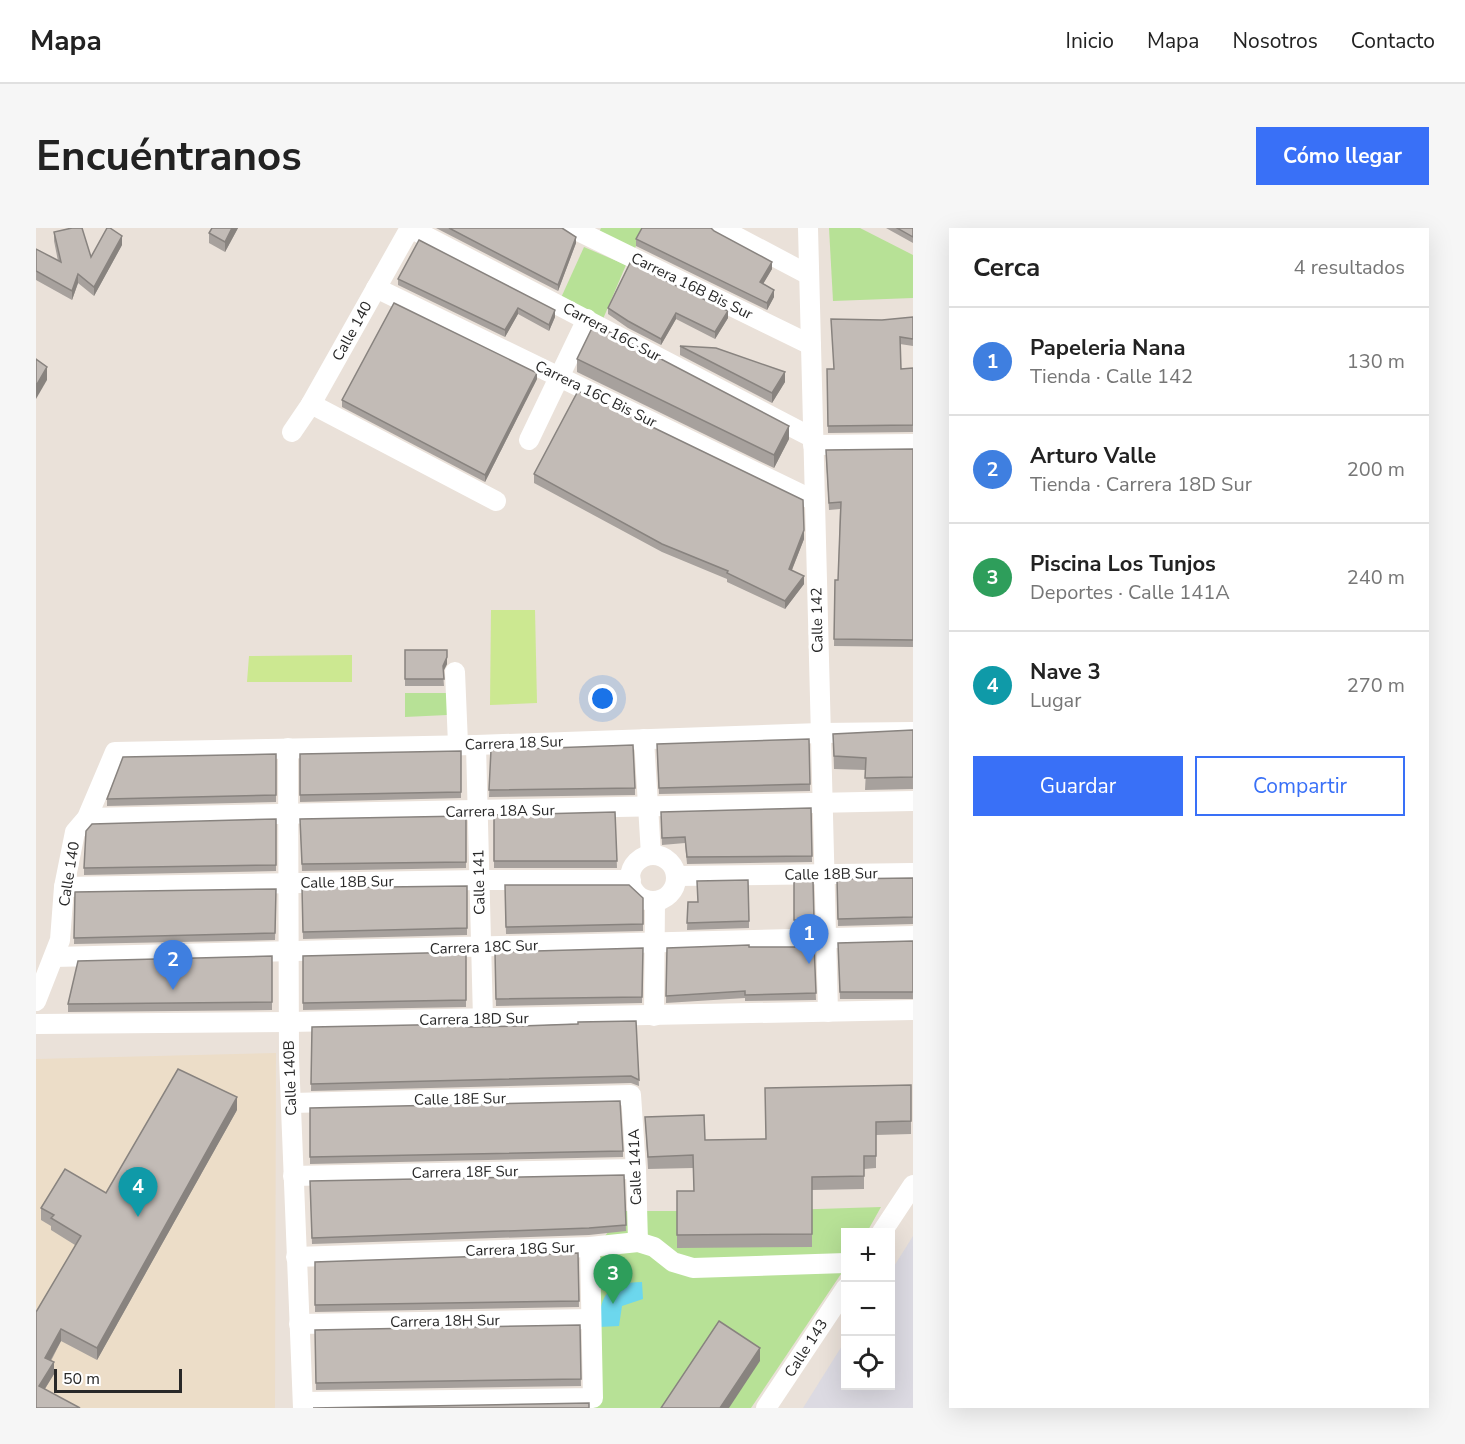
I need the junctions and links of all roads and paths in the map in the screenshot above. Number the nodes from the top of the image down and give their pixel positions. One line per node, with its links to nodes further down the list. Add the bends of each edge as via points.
1 (410, 228): 6 (street, Calle 140); 7 (street, Carrera 16C Sur)
2 (572, 228): 8 (street, Carrera 16B Bis Sur)
3 (720, 228): 5 (street)
4 (808, 228): 5 (street, Calle 142)
5 (809, 275): 8 (street, Calle 142)
6 (376, 288): 9 (street, Carrera 16C Bis Sur); 10 (street, Calle 140)
7 (587, 319): 9 (street); 13 (street, Carrera 16C Sur)
8 (811, 345): 13 (street, Calle 142)
9 (560, 376): 12 (street); 16 (street, Carrera 16C Bis Sur)
10 (311, 404): 11 (street, Calle 140); 15 (street)
11 (292, 432)
12 (529, 440)
13 (813, 442): 14 (street, Carrera 16C Sur); 16 (street, Calle 142)
14 (913, 444)
15 (496, 501)
16 (815, 501): 19 (street, Calle 142)
17 (455, 672): 21 (street, Calle 141)
18 (913, 732): 19 (street, Carrera 18 Sur)
19 (820, 733): 20 (street, Carrera 18 Sur); 25 (street, Calle 142)
20 (644, 739): 21 (street, Carrera 18 Sur); 26 (street)
21 (467, 745): 22 (street, Carrera 18 Sur); 27 (street, Calle 141)
22 (288, 748): 23 (street, Carrera 18 Sur); 28 (street, Calle 140B)
23 (115, 752): 29 (street, Calle 140)
24 (913, 801): 25 (street, Carrera 18A Sur)
25 (822, 804): 26 (street, Carrera 18A Sur); 32 (street, Calle 142)
26 (648, 808): 27 (street, Carrera 18A Sur); 30 (street)
27 (478, 811): 28 (street, Carrera 18A Sur); 34 (street, Calle 141)
28 (288, 814): 29 (street, Carrera 18A Sur); 36 (street, Calle 140B)
29 (87, 818): 37 (street, Calle 140, via 75,832)
30 (651, 855): 33 (street, via 668,861); 35 (street, via 636,863)
31 (913, 873): 32 (street, Calle 18B Sur)
32 (824, 875): 33 (street, Calle 18B Sur); 40 (street, Calle 142)
33 (676, 876): 38 (street, via 671,893)
34 (479, 880): 35 (street, Calle 18B Sur); 36 (street, Calle 18B Sur); 42 (street, Calle 141)
35 (631, 880): 38 (street, via 639,896)
36 (288, 883): 37 (street, Calle 18B Sur); 43 (street, Calle 140B)
37 (64, 887): 44 (street, Calle 140, via 60,940)
38 (655, 901): 41 (street)
39 (913, 936): 40 (street, Carrera 18C Sur)
40 (826, 939): 41 (street, Carrera 18C Sur); 47 (street, Calle 142)
41 (656, 942): 42 (street, Carrera 18C Sur); 48 (street)
42 (481, 947): 43 (street, Carrera 18C Sur); 49 (street, Calle 141)
43 (288, 952): 44 (street, Carrera 18C Sur); 50 (street, Calle 140B)
44 (54, 957): 45 (street, Calle 140)
45 (36, 1001)
46 (913, 1010): 47 (street, Carrera 18D Sur)
47 (828, 1012): 48 (street, Carrera 18D Sur)
48 (654, 1016): 49 (street, Carrera 18D Sur)
49 (483, 1019): 50 (street, Carrera 18D Sur)
50 (289, 1022): 51 (street, Carrera 18D Sur); 53 (street, Calle 140B)
51 (36, 1024)
52 (629, 1094): 53 (street, Calle 18E Sur); 54 (street, Calle 141A)
53 (291, 1103): 55 (street, Calle 140B)
54 (636, 1168): 55 (street, Carrera 18F Sur); 58 (street, Calle 141A)
55 (293, 1176): 60 (street, Calle 140B)
56 (913, 1185): 57 (street)
57 (885, 1228)
58 (638, 1242): 59 (street, Carrera 18G Sur); 61 (street, via 654,1247 672,1262 693,1268)
59 (590, 1247): 60 (street, Carrera 18G Sur); 63 (street)
60 (296, 1257): 64 (street, Calle 140B)
61 (841, 1263)
62 (841, 1296): 66 (street, Calle 143)
63 (591, 1319): 64 (street, Carrera 18H Sur); 65 (street, via 593,1398)
64 (299, 1324): 65 (street, Calle 140B)
65 (303, 1405)
66 (766, 1408)

